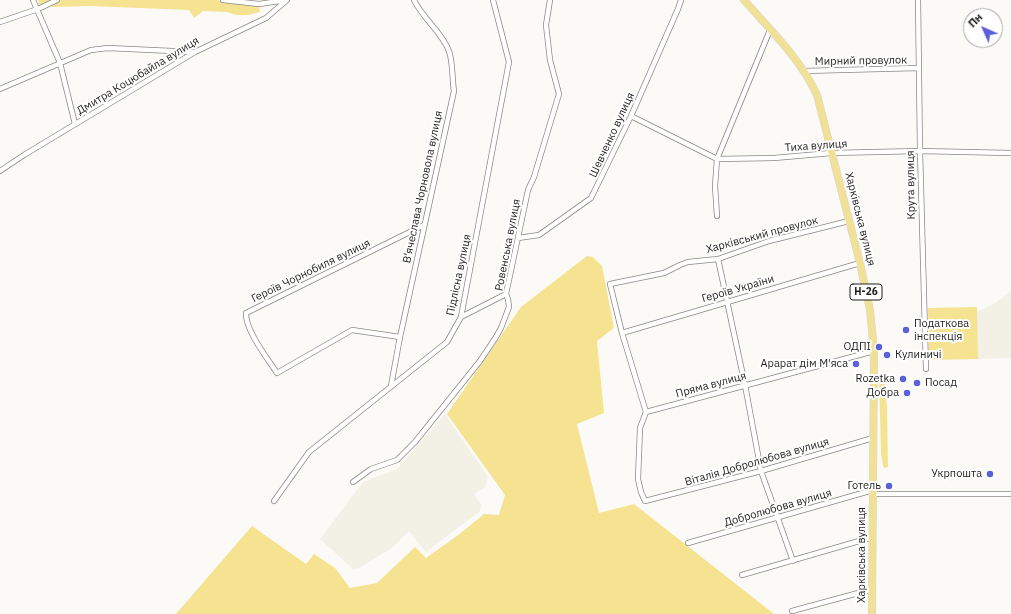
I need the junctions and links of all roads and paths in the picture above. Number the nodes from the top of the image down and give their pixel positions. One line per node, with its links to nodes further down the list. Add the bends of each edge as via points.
1 (33, 0): 11 (street)
2 (57, 0): 11 (street)
3 (223, 0): 4 (street, via 259,4)
4 (287, 0): 14 (street, Дмитра Коцюбайла вулиця, via 266,18)
5 (414, 0): 28 (street, В'ячеслава Чорновола вулиця, via 450,52 454,91)
6 (493, 0): 34 (street, Підлісна вулиця, via 509,62)
7 (550, 0): 29 (street, Ровенська вулиця, via 546,25 550,60 558,94 528,190)
8 (681, 0): 19 (street, Шевченко вулиця)
9 (744, 0): 13 (main road, Харківська вулиця / Н-26)
10 (918, 0): 16 (street, Крута вулиця)
11 (38, 9): 12 (street); 15 (street)
12 (0, 22)
13 (770, 30): 17 (main road, Харківська вулиця / Н-26); 24 (street)
14 (195, 52): 15 (street, via 108,48 91,50); 20 (street, Дмитра Коцюбайла вулиця)
15 (60, 63): 18 (street); 20 (street)
16 (919, 68): 17 (street, Мирний провулок); 21 (street, Крута вулиця)
17 (804, 71): 22 (main road, Харківська вулиця / Н-26, via 816,95)
18 (0, 89)
19 (631, 116): 24 (street, Тиха вулиця); 29 (street, Шевченко вулиця, via 591,198 539,235)
20 (75, 124): 25 (street, Дмитра Коцюбайла вулиця)
21 (920, 150): 22 (street, Тиха вулиця); 23 (street, Тиха вулиця); 38 (street, Крута вулиця)
22 (831, 153): 24 (street, Тиха вулиця); 27 (main road, Харківська вулиця / Н-26)
23 (1011, 153)
24 (717, 159): 26 (street)
25 (0, 171)
26 (717, 216)
27 (849, 221): 30 (street, Харківський провулок, via 769,241); 31 (main road, Харківська вулиця / Н-26)
28 (424, 225): 36 (street, В'ячеслава Чорновола вулиця); 36 (street, Героїв Чорнобиля вулиця, via 246,313 246,319 258,345 277,373 352,330)
29 (518, 238): 32 (street, Ровенська вулиця)
30 (718, 259): 33 (street); 35 (street, Харківський провулок, via 688,262 664,273 610,284)
31 (860, 263): 33 (street, Героїв України); 37 (main road, Харківська вулиця / Н-26, via 870,310)
32 (506, 294): 34 (street); 44 (street, Ровенська вулиця, via 508,307 496,337 415,442 397,460 371,469)
33 (728, 302): 35 (street, Героїв України); 39 (street)
34 (461, 317): 40 (street, Підлісна вулиця, via 446,342)
35 (622, 333): 41 (street)
36 (400, 337): 40 (street, В'ячеслава Чорновола вулиця)
37 (874, 351): 39 (street, Пряма вулиця); 42 (main road, Харківська вулиця / Н-26)
38 (926, 369)
39 (745, 385): 41 (street, Пряма вулиця); 43 (street)
40 (391, 386): 47 (street, Підлісна вулиця, via 309,452)
41 (646, 412): 43 (street, Віталія Добролюбова вулиця, via 640,428 638,478 645,502)
42 (873, 438): 43 (street, Віталія Добролюбова вулиця); 45 (main road, Харківська вулиця / Н-26)
43 (761, 471): 48 (street)
44 (353, 482)
45 (873, 492): 46 (street, Добролюбова вулиця); 48 (street, Добролюбова вулиця); 49 (main road, Харківська вулиця / Н-26)
46 (1011, 494)
47 (274, 501)
48 (778, 517): 50 (street, Добролюбова вулиця); 51 (street)
49 (873, 537): 51 (street); 53 (main road, Харківська вулиця / Н-26)
50 (688, 543)
51 (793, 561): 52 (street)
52 (742, 575)
53 (873, 589): 54 (street); 55 (main road, Харківська вулиця / Н-26)
54 (792, 610)
55 (872, 614)

